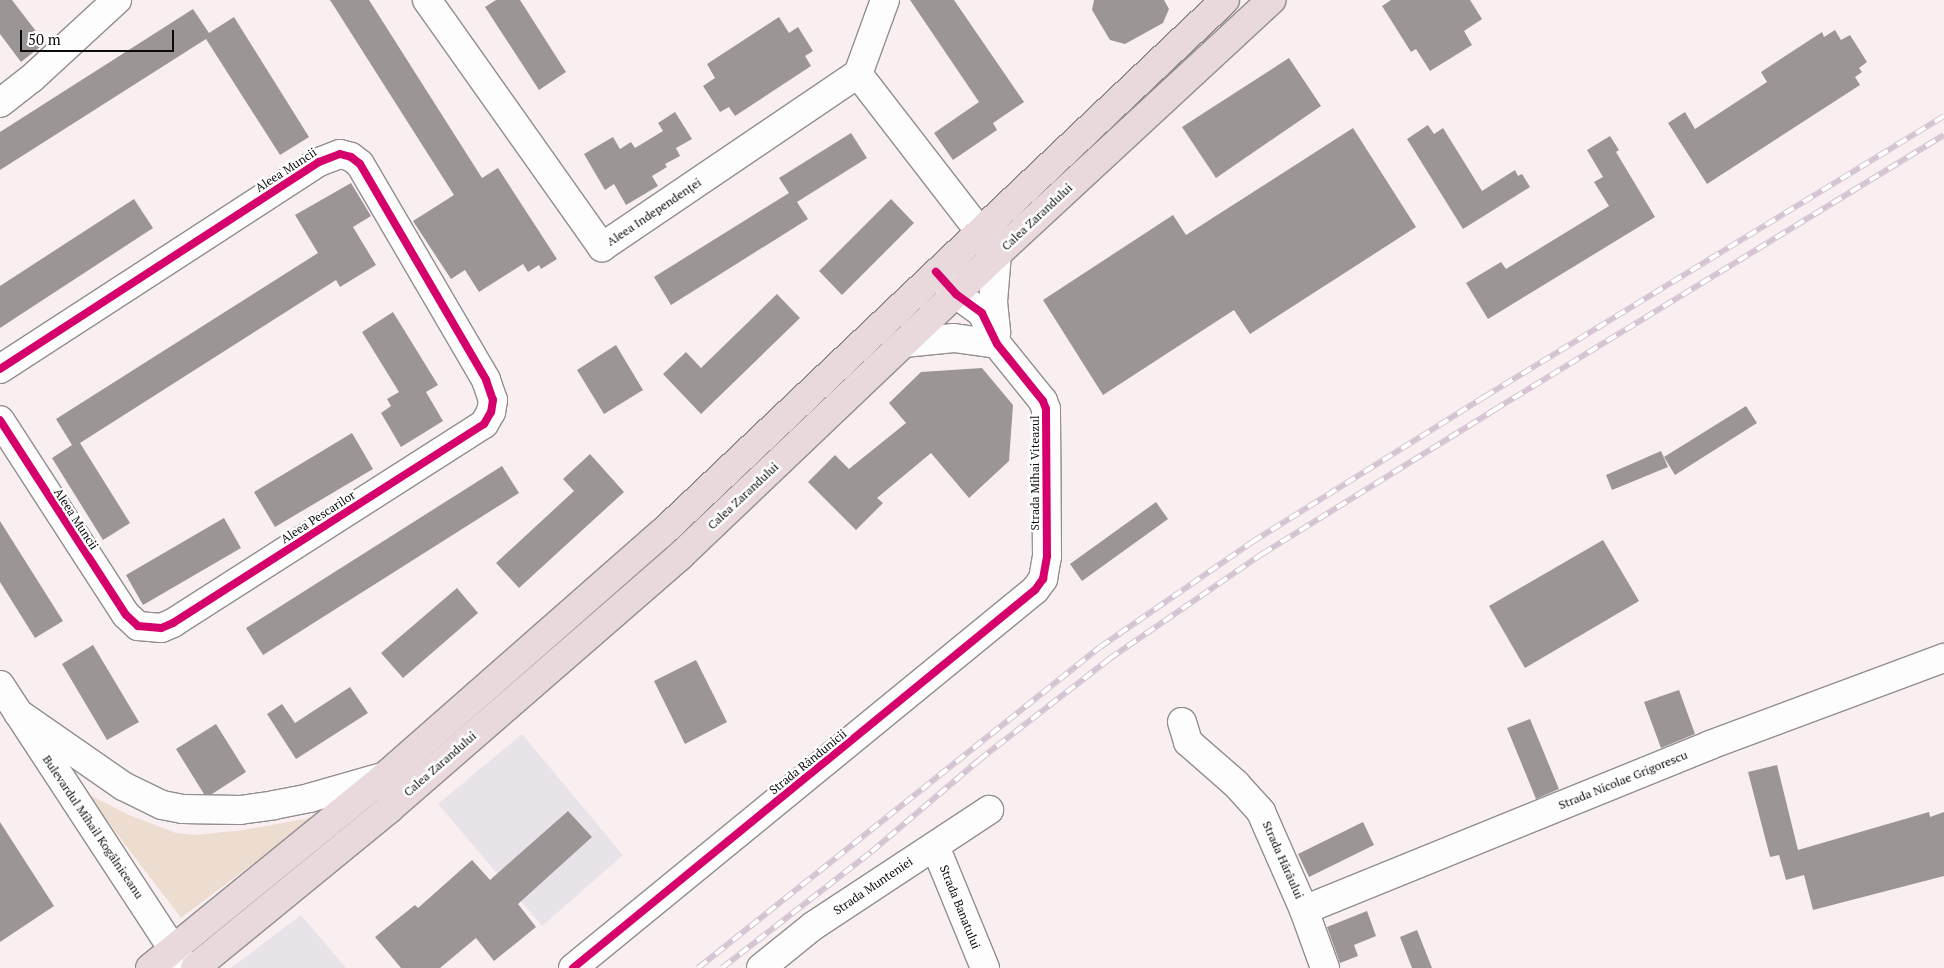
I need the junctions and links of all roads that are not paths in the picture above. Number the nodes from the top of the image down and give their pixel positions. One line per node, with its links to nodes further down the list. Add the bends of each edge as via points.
1 (117, 0): 7 (street)
2 (427, 0): 6 (street, Aleea Independenței, via 602,247)
3 (885, 0): 6 (street)
4 (1225, 0): 8 (main road)
5 (1272, 0): 9 (main road, Calea Zarandului)
6 (858, 74): 8 (street)
7 (0, 103)
8 (980, 231): 9 (street); 10 (main road)
9 (997, 254): 11 (main road, Calea Zarandului); 13 (street, via 993,302)
10 (936, 272): 11 (street, Strada Mihai Viteazul); 23 (main road, via 662,533)
11 (956, 294): 12 (main road, Calea Zarandului); 13 (street, Strada Mihai Viteazul, via 968,325)
12 (904, 343): 13 (street, via 954,338); 29 (main road, Calea Zarandului, via 680,556 389,809)
13 (997, 344): 17 (street, Strada Mihai Viteazul, via 1046,409)
14 (0, 370): 15 (street, Aleea Muncii, via 319,162 340,154 352,157 360,164 486,380)
15 (493, 400): 18 (street, Aleea Pescarilor, via 484,424 173,623 161,628)
16 (0, 420): 18 (street, Aleea Muncii, via 109,591)
17 (1047, 565): 30 (street, Strada Rândunicii, via 1035,590)
18 (138, 626)
19 (1944, 658): 26 (street, Strada Nicolae Grigorescu, via 1710,745)
20 (0, 685): 21 (street, Bulevardul Mihail Kogălniceanu)
21 (18, 713): 23 (street, via 123,786 162,804 183,809 240,810 274,805); 27 (street, Bulevardul Mihail Kogălniceanu)
22 (1182, 722): 26 (street, Strada Hărăului, via 1188,742 1236,784 1261,812)
23 (385, 776): 27 (main road)
24 (989, 810): 25 (street, Strada Munteniei)
25 (934, 846): 31 (street, Strada Munteniei, via 813,926); 32 (street, Strada Banatului)
26 (1304, 910): 33 (street, Strada Hărăului)
27 (179, 958): 28 (main road)
28 (150, 968)
29 (195, 968)
30 (573, 968)
31 (762, 968)
32 (985, 968)
33 (1326, 968)

